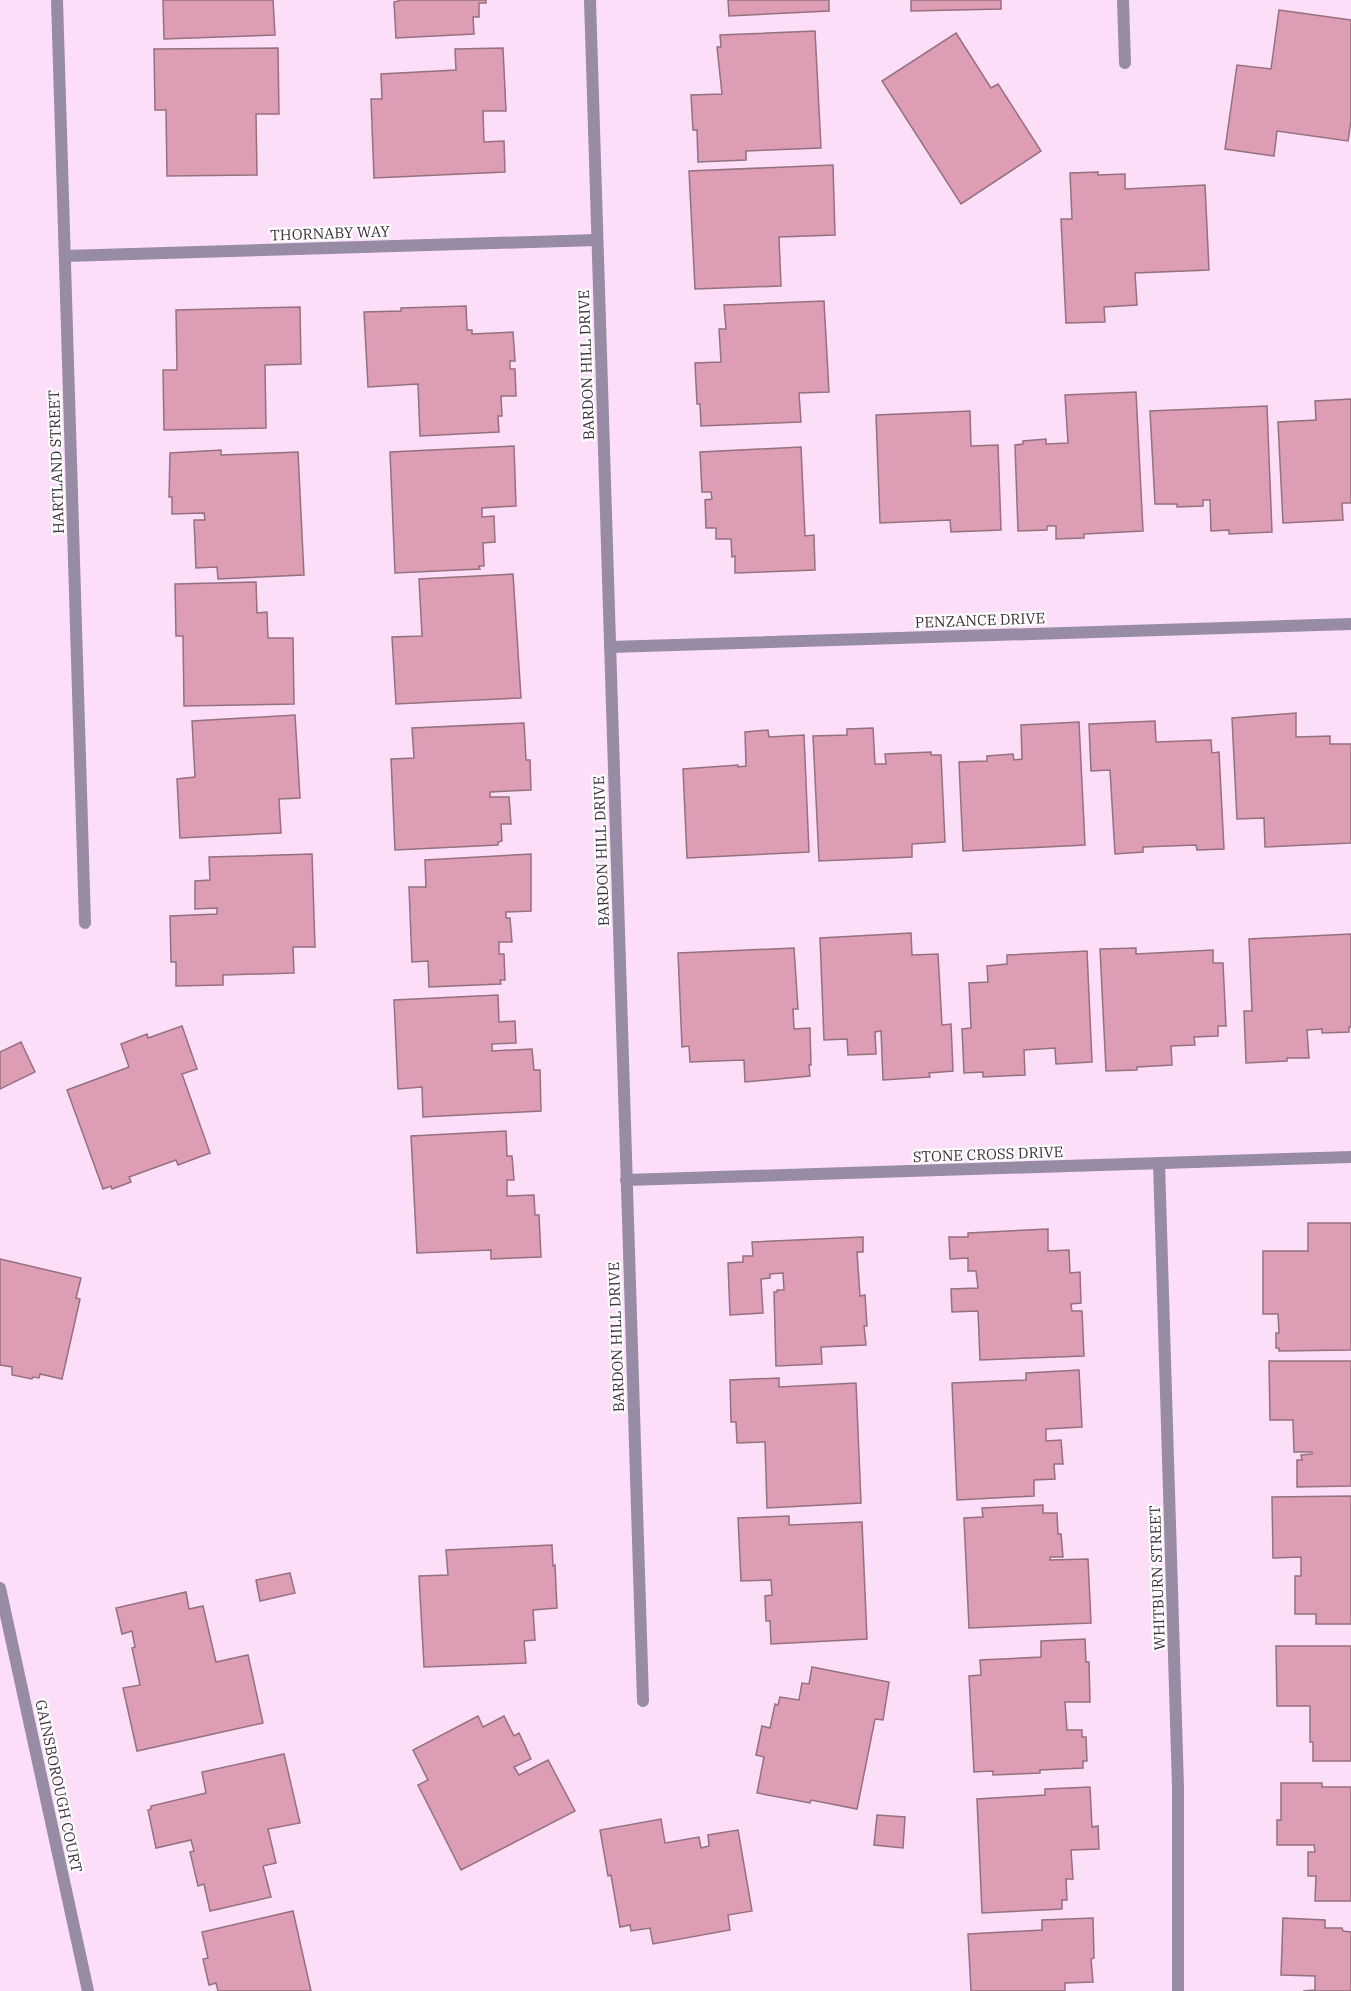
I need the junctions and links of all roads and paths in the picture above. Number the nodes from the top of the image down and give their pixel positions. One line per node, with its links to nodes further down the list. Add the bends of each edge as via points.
1 (57, 0): 6 (street, HARTLAND STREET)
2 (590, 0): 5 (street, BARDON HILL DRIVE)
3 (1123, 0): 4 (street)
4 (1125, 63)
5 (597, 240): 6 (street, THORNABY WAY); 8 (street, BARDON HILL DRIVE)
6 (64, 256): 9 (street, HARTLAND STREET)
7 (1351, 624): 8 (street, PENZANCE DRIVE)
8 (610, 647): 12 (street, BARDON HILL DRIVE)
9 (85, 923)
10 (1351, 1157): 11 (street, STONE CROSS DRIVE)
11 (1159, 1163): 12 (street, STONE CROSS DRIVE); 16 (street, WHITBURN STREET, via 1179,1787)
12 (626, 1180): 14 (street, BARDON HILL DRIVE)
13 (0, 1588): 15 (street, GAINSBOROUGH COURT)
14 (643, 1701)
15 (88, 1991)
16 (1178, 1991)

